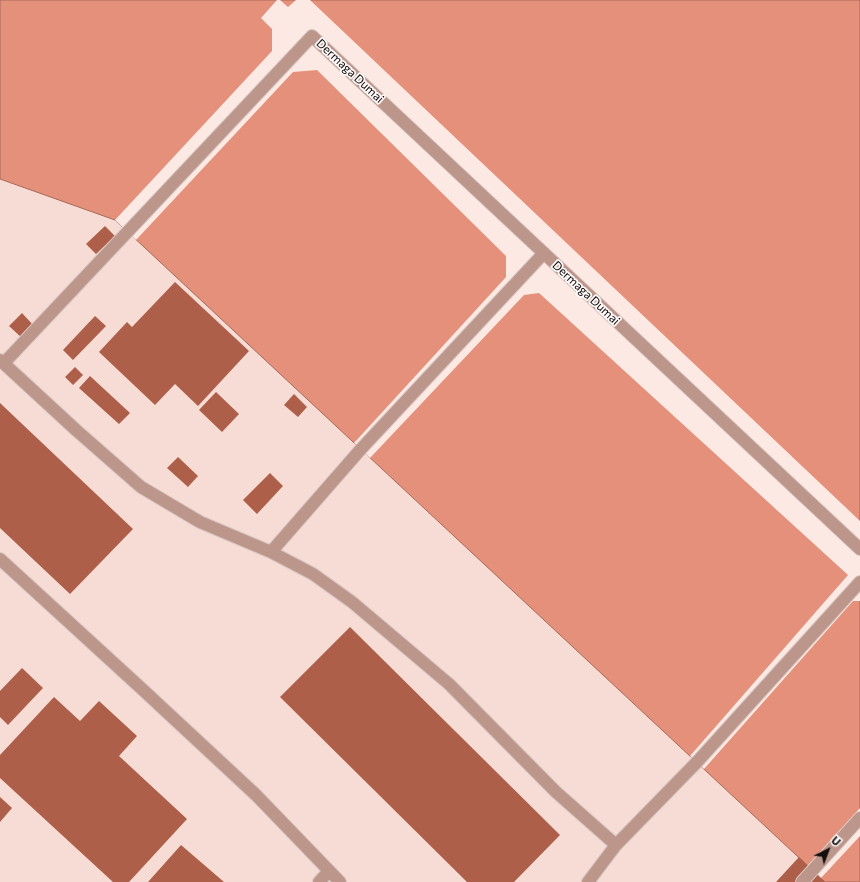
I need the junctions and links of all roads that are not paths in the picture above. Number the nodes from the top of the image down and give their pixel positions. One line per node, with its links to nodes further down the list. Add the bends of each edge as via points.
1 (544, 253): 2 (lane, Dermaga Dumai, via 312,36); 3 (lane, Dermaga Dumai); 4 (lane, via 361,449)
2 (2, 362): 4 (lane, via 141,487 200,522)
3 (860, 549)
4 (271, 552): 8 (lane, via 313,574 352,602 449,684 556,792)
5 (0, 559): 9 (lane, via 256,795)
6 (860, 582): 8 (lane, via 697,762)
7 (860, 818): 13 (lane)
8 (616, 845): 12 (lane)
9 (329, 871): 10 (lane); 11 (lane)
10 (319, 882)
11 (340, 882)
12 (588, 882)
13 (802, 882)

